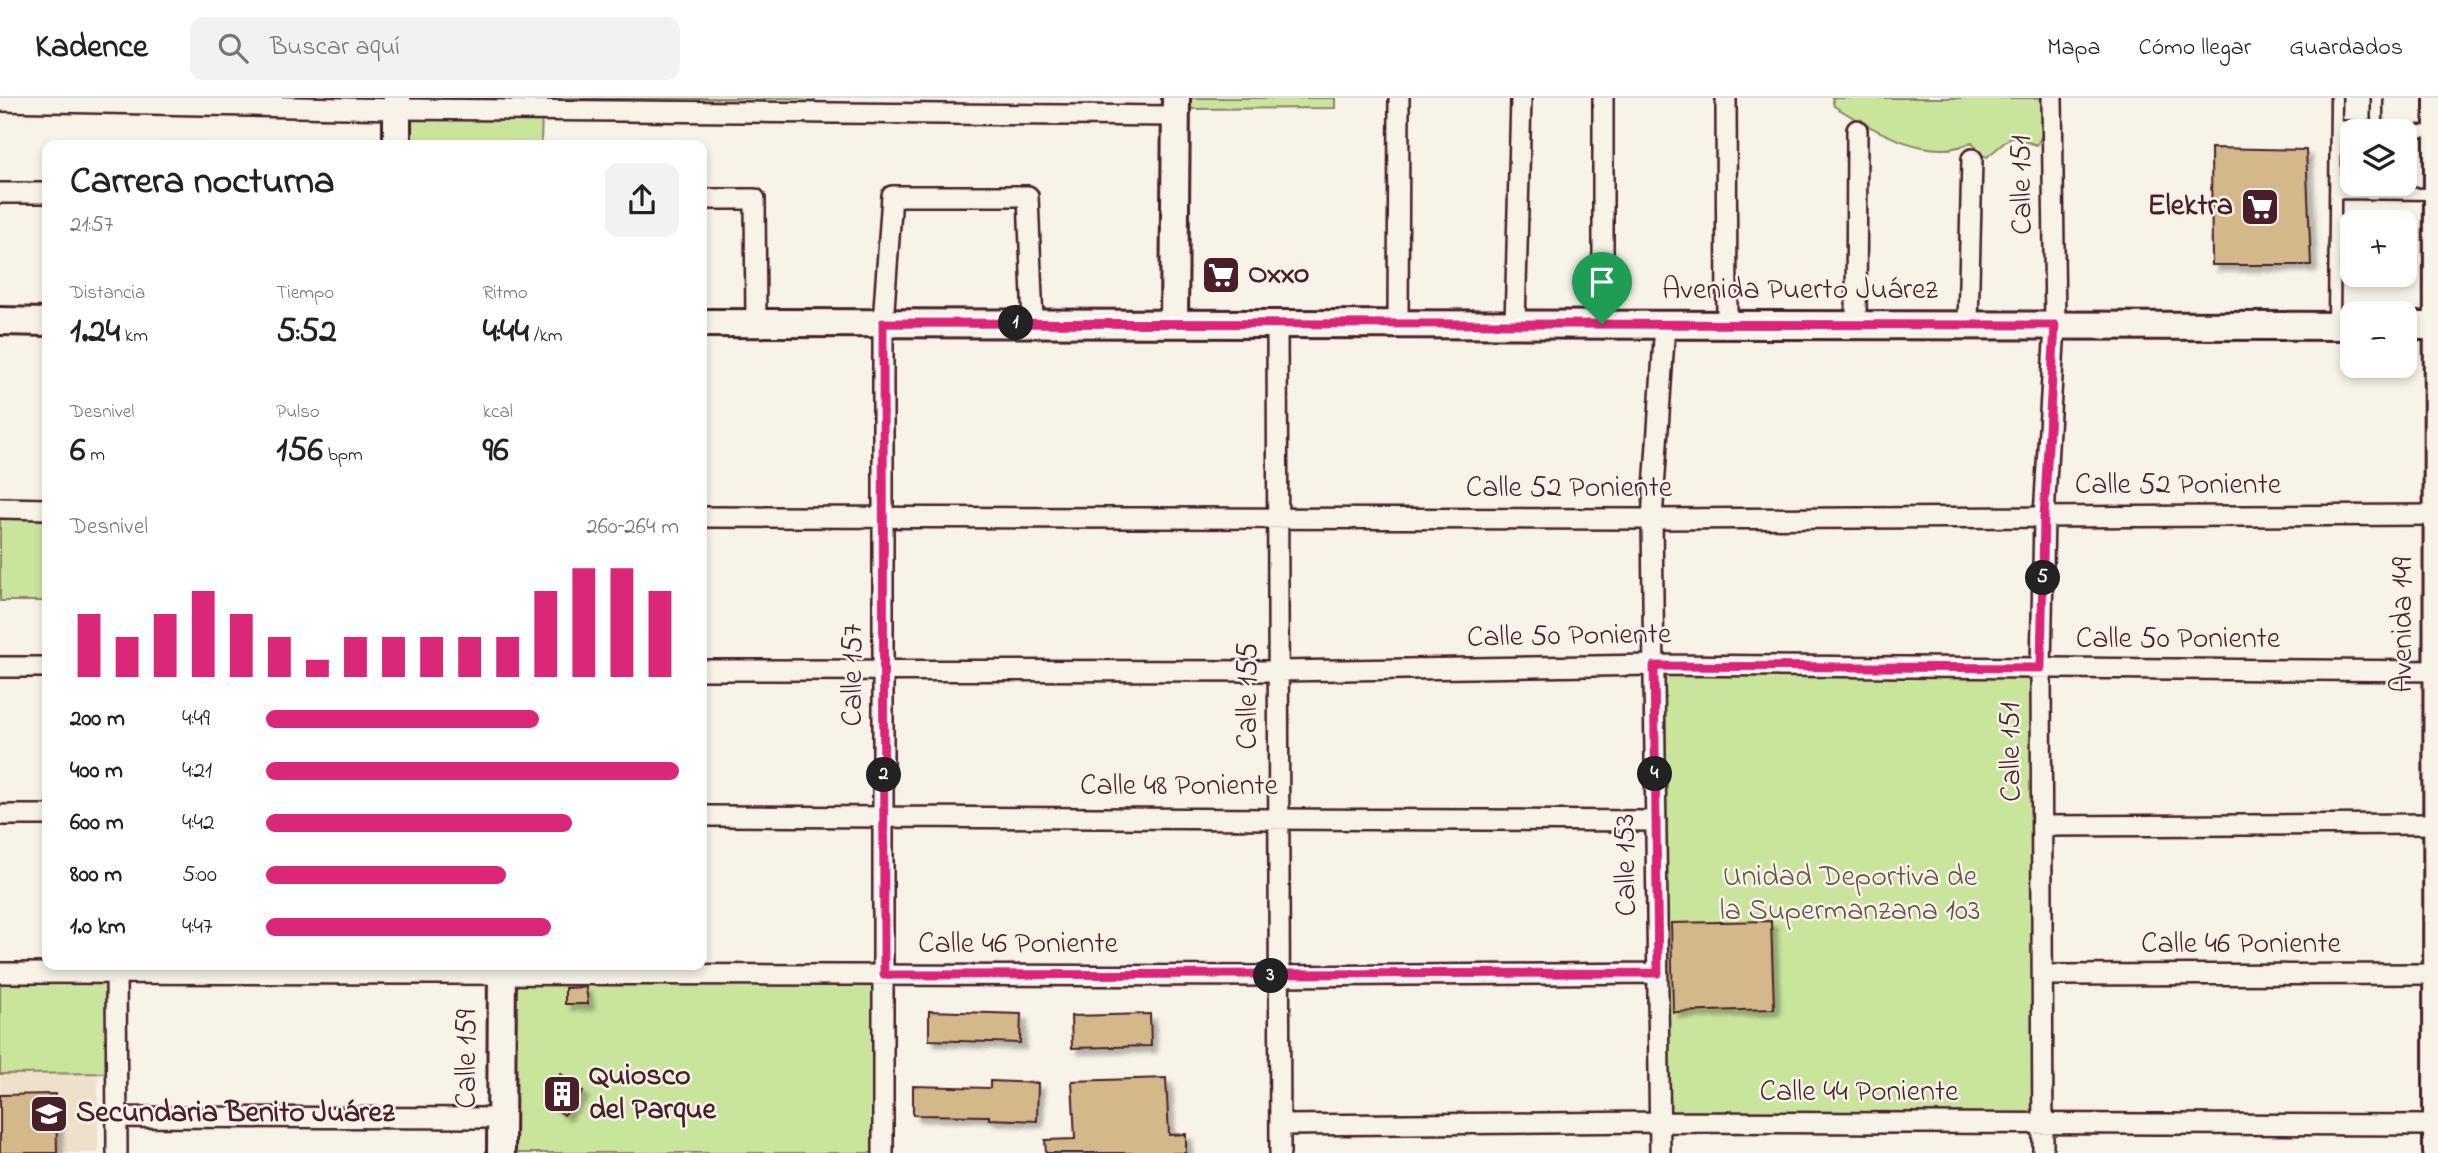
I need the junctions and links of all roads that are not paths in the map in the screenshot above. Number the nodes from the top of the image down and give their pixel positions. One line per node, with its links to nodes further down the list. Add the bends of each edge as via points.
1 (1399, 98): 35 (street)
2 (1521, 98): 36 (street)
3 (1603, 98): 37 (street)
4 (1726, 98): 39 (street)
5 (2052, 98): 42 (street, Calle 151)
6 (2336, 98): 14 (lane)
7 (2377, 98): 13 (lane)
8 (2438, 98): 12 (street, Avenida 149)
9 (0, 101): 10 (street)
10 (397, 103): 11 (street); 19 (street)
11 (1176, 107): 33 (street)
12 (2438, 107): 18 (street, Avenida 149)
13 (2377, 119)
14 (2336, 126): 15 (lane); 23 (lane)
15 (2340, 126)
16 (1857, 130): 40 (street)
17 (2417, 131): 18 (lane)
18 (2437, 132): 24 (street, Avenida 149)
19 (397, 140)
20 (1972, 159): 41 (street)
21 (0, 193): 22 (street)
22 (42, 193)
23 (2335, 193): 24 (lane); 26 (lane)
24 (2437, 194): 45 (street, Avenida 149)
25 (707, 199): 30 (street, via 755,199)
26 (2341, 301)
27 (0, 321): 28 (street)
28 (42, 321)
29 (707, 323): 30 (street, Avenida Puerto Juárez)
30 (756, 323): 31 (street, Avenida Puerto Juárez)
31 (883, 323): 32 (street, Avenida Puerto Juárez); 32 (street, Calle 157, via 892,196 1028,196); 50 (street, Calle 157)
32 (1033, 323): 33 (street, Avenida Puerto Juárez)
33 (1174, 323): 34 (street, Avenida Puerto Juárez)
34 (1278, 324): 35 (street, Avenida Puerto Juárez); 52 (street, Calle 155)
35 (1398, 324): 36 (street, Avenida Puerto Juárez)
36 (1515, 324): 37 (street, Avenida Puerto Juárez)
37 (1602, 324): 38 (street, Avenida Puerto Juárez)
38 (1665, 324): 39 (street, Avenida Puerto Juárez); 53 (street, Calle 153)
39 (1727, 324): 40 (street, Avenida Puerto Juárez)
40 (1856, 325): 41 (street, Avenida Puerto Juárez)
41 (1968, 325): 42 (street, Avenida Puerto Juárez)
42 (2055, 325): 43 (street, Avenida Puerto Juárez); 51 (street, Calle 151)
43 (2340, 326)
44 (2417, 326): 45 (street)
45 (2438, 326): 48 (street, Avenida 149)
46 (0, 508): 47 (street)
47 (42, 509)
48 (2437, 514): 51 (street, Calle 52 Poniente); 61 (street, Avenida 149)
49 (707, 517): 50 (street, Calle 52 Poniente)
50 (883, 517): 52 (street, Calle 52 Poniente); 59 (street, Calle 157)
51 (2044, 517): 53 (street, Calle 52 Poniente); 57 (street, Calle 151)
52 (1278, 519): 53 (street, Calle 52 Poniente); 60 (street, Calle 155)
53 (1652, 519): 54 (street, Calle 153)
54 (1654, 666): 57 (street, Calle 50 Poniente); 60 (street, Calle 50 Poniente); 67 (street, Calle 153)
55 (0, 667): 56 (street)
56 (42, 667)
57 (2041, 668): 61 (street, Calle 50 Poniente); 69 (street, Calle 151)
58 (707, 670): 59 (street, Calle 50 Poniente)
59 (884, 670): 60 (street, Calle 50 Poniente); 65 (street, Calle 157)
60 (1279, 671): 66 (street, Calle 155)
61 (2437, 671): 68 (street, Avenida 149)
62 (0, 815): 63 (street)
63 (42, 815)
64 (707, 816): 65 (street, Calle 48 Poniente)
65 (884, 816): 66 (street, Calle 48 Poniente); 77 (street, Calle 157)
66 (1279, 817): 67 (street, Calle 48 Poniente); 79 (street, Calle 155)
67 (1656, 821): 75 (street, Calle 153)
68 (2437, 824): 69 (street); 76 (street, Avenida 149)
69 (2043, 826): 78 (street, Calle 151)
70 (87, 970): 74 (street, Calle 46 Poniente)
71 (116, 970): 80 (street)
72 (502, 970): 81 (street, Calle 159)
73 (566, 970): 77 (street, Calle 46 Poniente)
74 (0, 973)
75 (1658, 973): 79 (street, Calle 46 Poniente); 82 (street, Calle 153)
76 (2437, 974): 78 (street, Calle 46 Poniente); 85 (street, Avenida 149)
77 (884, 975): 79 (street, Calle 46 Poniente); 88 (street, Calle 157)
78 (2044, 975): 83 (street, Calle 151)
79 (1280, 976): 84 (street, Calle 155)
80 (117, 1117): 81 (street); 86 (street)
81 (501, 1118): 87 (street, Calle 159)
82 (1659, 1122): 83 (street, Calle 44 Poniente); 84 (street, Calle 44 Poniente); 90 (street, Calle 153)
83 (2043, 1124): 85 (street, Calle 44 Poniente); 91 (street, Calle 151)
84 (1280, 1125): 89 (street, Calle 155)
85 (2437, 1125): 92 (street, Avenida 149)
86 (117, 1153)
87 (501, 1153)
88 (883, 1153)
89 (1280, 1153)
90 (1660, 1153)
91 (2043, 1153)
92 (2437, 1153)

